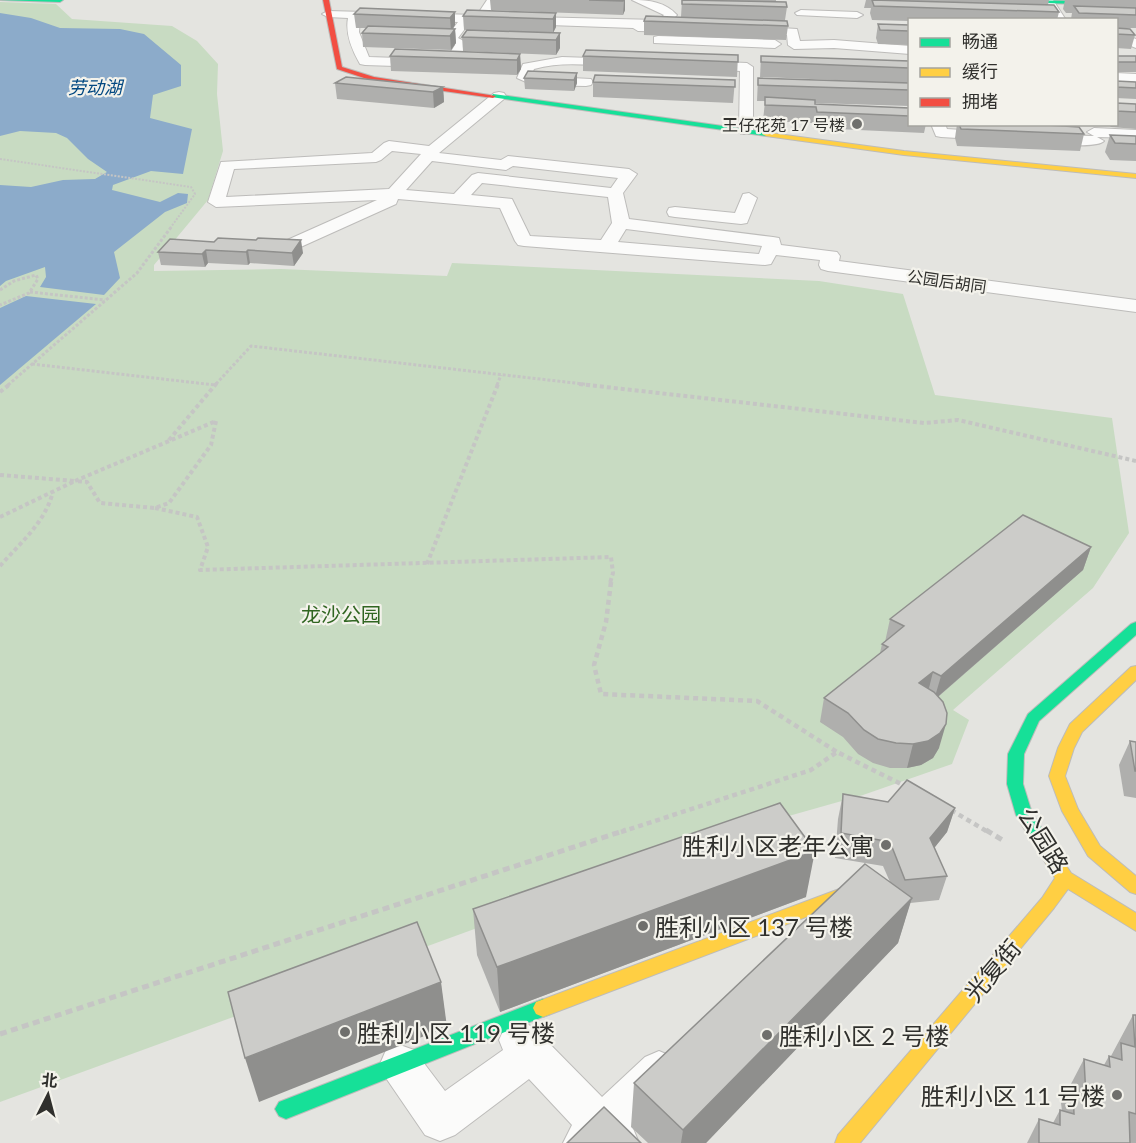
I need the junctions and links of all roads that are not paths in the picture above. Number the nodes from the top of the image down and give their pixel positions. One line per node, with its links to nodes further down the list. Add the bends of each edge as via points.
1 (1, 0): 2 (street)
2 (60, 0)
3 (800, 0): 12 (street)
4 (852, 0): 14 (street)
5 (1016, 0): 6 (street)
6 (1048, 1): 10 (street); 16 (street)
7 (635, 2): 20 (street, via 662,8 671,15 663,23)
8 (495, 3): 17 (street)
9 (368, 4): 15 (street, via 458,8)
10 (1136, 4)
11 (327, 7): 13 (street); 39 (street, via 339,68 373,79)
12 (801, 13): 14 (street); 21 (street, via 792,13)
13 (355, 15): 15 (street); 30 (street, via 352,21 357,46 365,61)
14 (857, 15): 19 (street, via 866,15)
15 (450, 18): 17 (street)
16 (1060, 18)
17 (473, 19): 18 (street); 30 (street, via 450,40 462,43)
18 (573, 22): 20 (street); 28 (street)
19 (868, 25)
20 (644, 26): 21 (street); 25 (street, via 635,39)
21 (793, 32): 25 (street)
22 (880, 35): 26 (street, via 871,34)
23 (1118, 36): 24 (street)
24 (1136, 44)
25 (794, 45): 26 (street)
26 (874, 47): 27 (street)
27 (908, 50)
28 (560, 60): 28 (street, via 573,64 570,77 590,87 524,78 522,67); 29 (street)
29 (630, 63)
30 (449, 64): 31 (street)
31 (483, 65)
32 (688, 65): 41 (street, via 752,67 741,93)
33 (1118, 65): 34 (street)
34 (1136, 66)
35 (1118, 77): 36 (street)
36 (1136, 78)
37 (1118, 89): 38 (street)
38 (1136, 90)
39 (499, 96): 41 (street); 47 (street)
40 (939, 126): 44 (street, via 941,133)
41 (746, 131): 48 (street, via 904,153)
42 (1096, 133): 43 (street); 45 (street); 46 (street, via 1100,149)
43 (1136, 134)
44 (1004, 137)
45 (1027, 138)
46 (1112, 150)
47 (430, 154): 49 (street); 49 (street, via 389,146 376,157 227,165 216,202); 52 (street, via 506,165 508,162 628,174)
48 (1136, 176)
49 (398, 194): 51 (street); 55 (street, via 288,246)
50 (749, 198): 54 (street, via 741,219)
51 (458, 199): 52 (street, via 478,178); 56 (street, via 506,203 524,241)
52 (618, 207): 53 (street); 56 (street); 57 (street, via 773,242)
53 (640, 208)
54 (662, 210)
55 (244, 246)
56 (606, 246): 57 (street, via 765,260)
57 (770, 249): 58 (street, 公园后胡同, via 831,256 828,265)
58 (1136, 306)
59 (1136, 627): 61 (street, 公园路, via 1033,718 1016,754 1015,784 1024,815)
60 (1136, 671): 62 (street, 公园路, via 1076,728 1057,776 1070,811 1094,851)
61 (1065, 878): 64 (street, 公园路); 72 (street, 光复街)
62 (1136, 887)
63 (842, 896): 65 (street); 66 (street)
64 (1136, 923)
65 (782, 954)
66 (504, 1023): 68 (street); 69 (street)
67 (687, 1044): 71 (street)
68 (532, 1053): 69 (street, via 440,1120); 71 (street)
69 (400, 1064): 70 (street)
70 (286, 1109)
71 (601, 1137)
72 (846, 1143)

